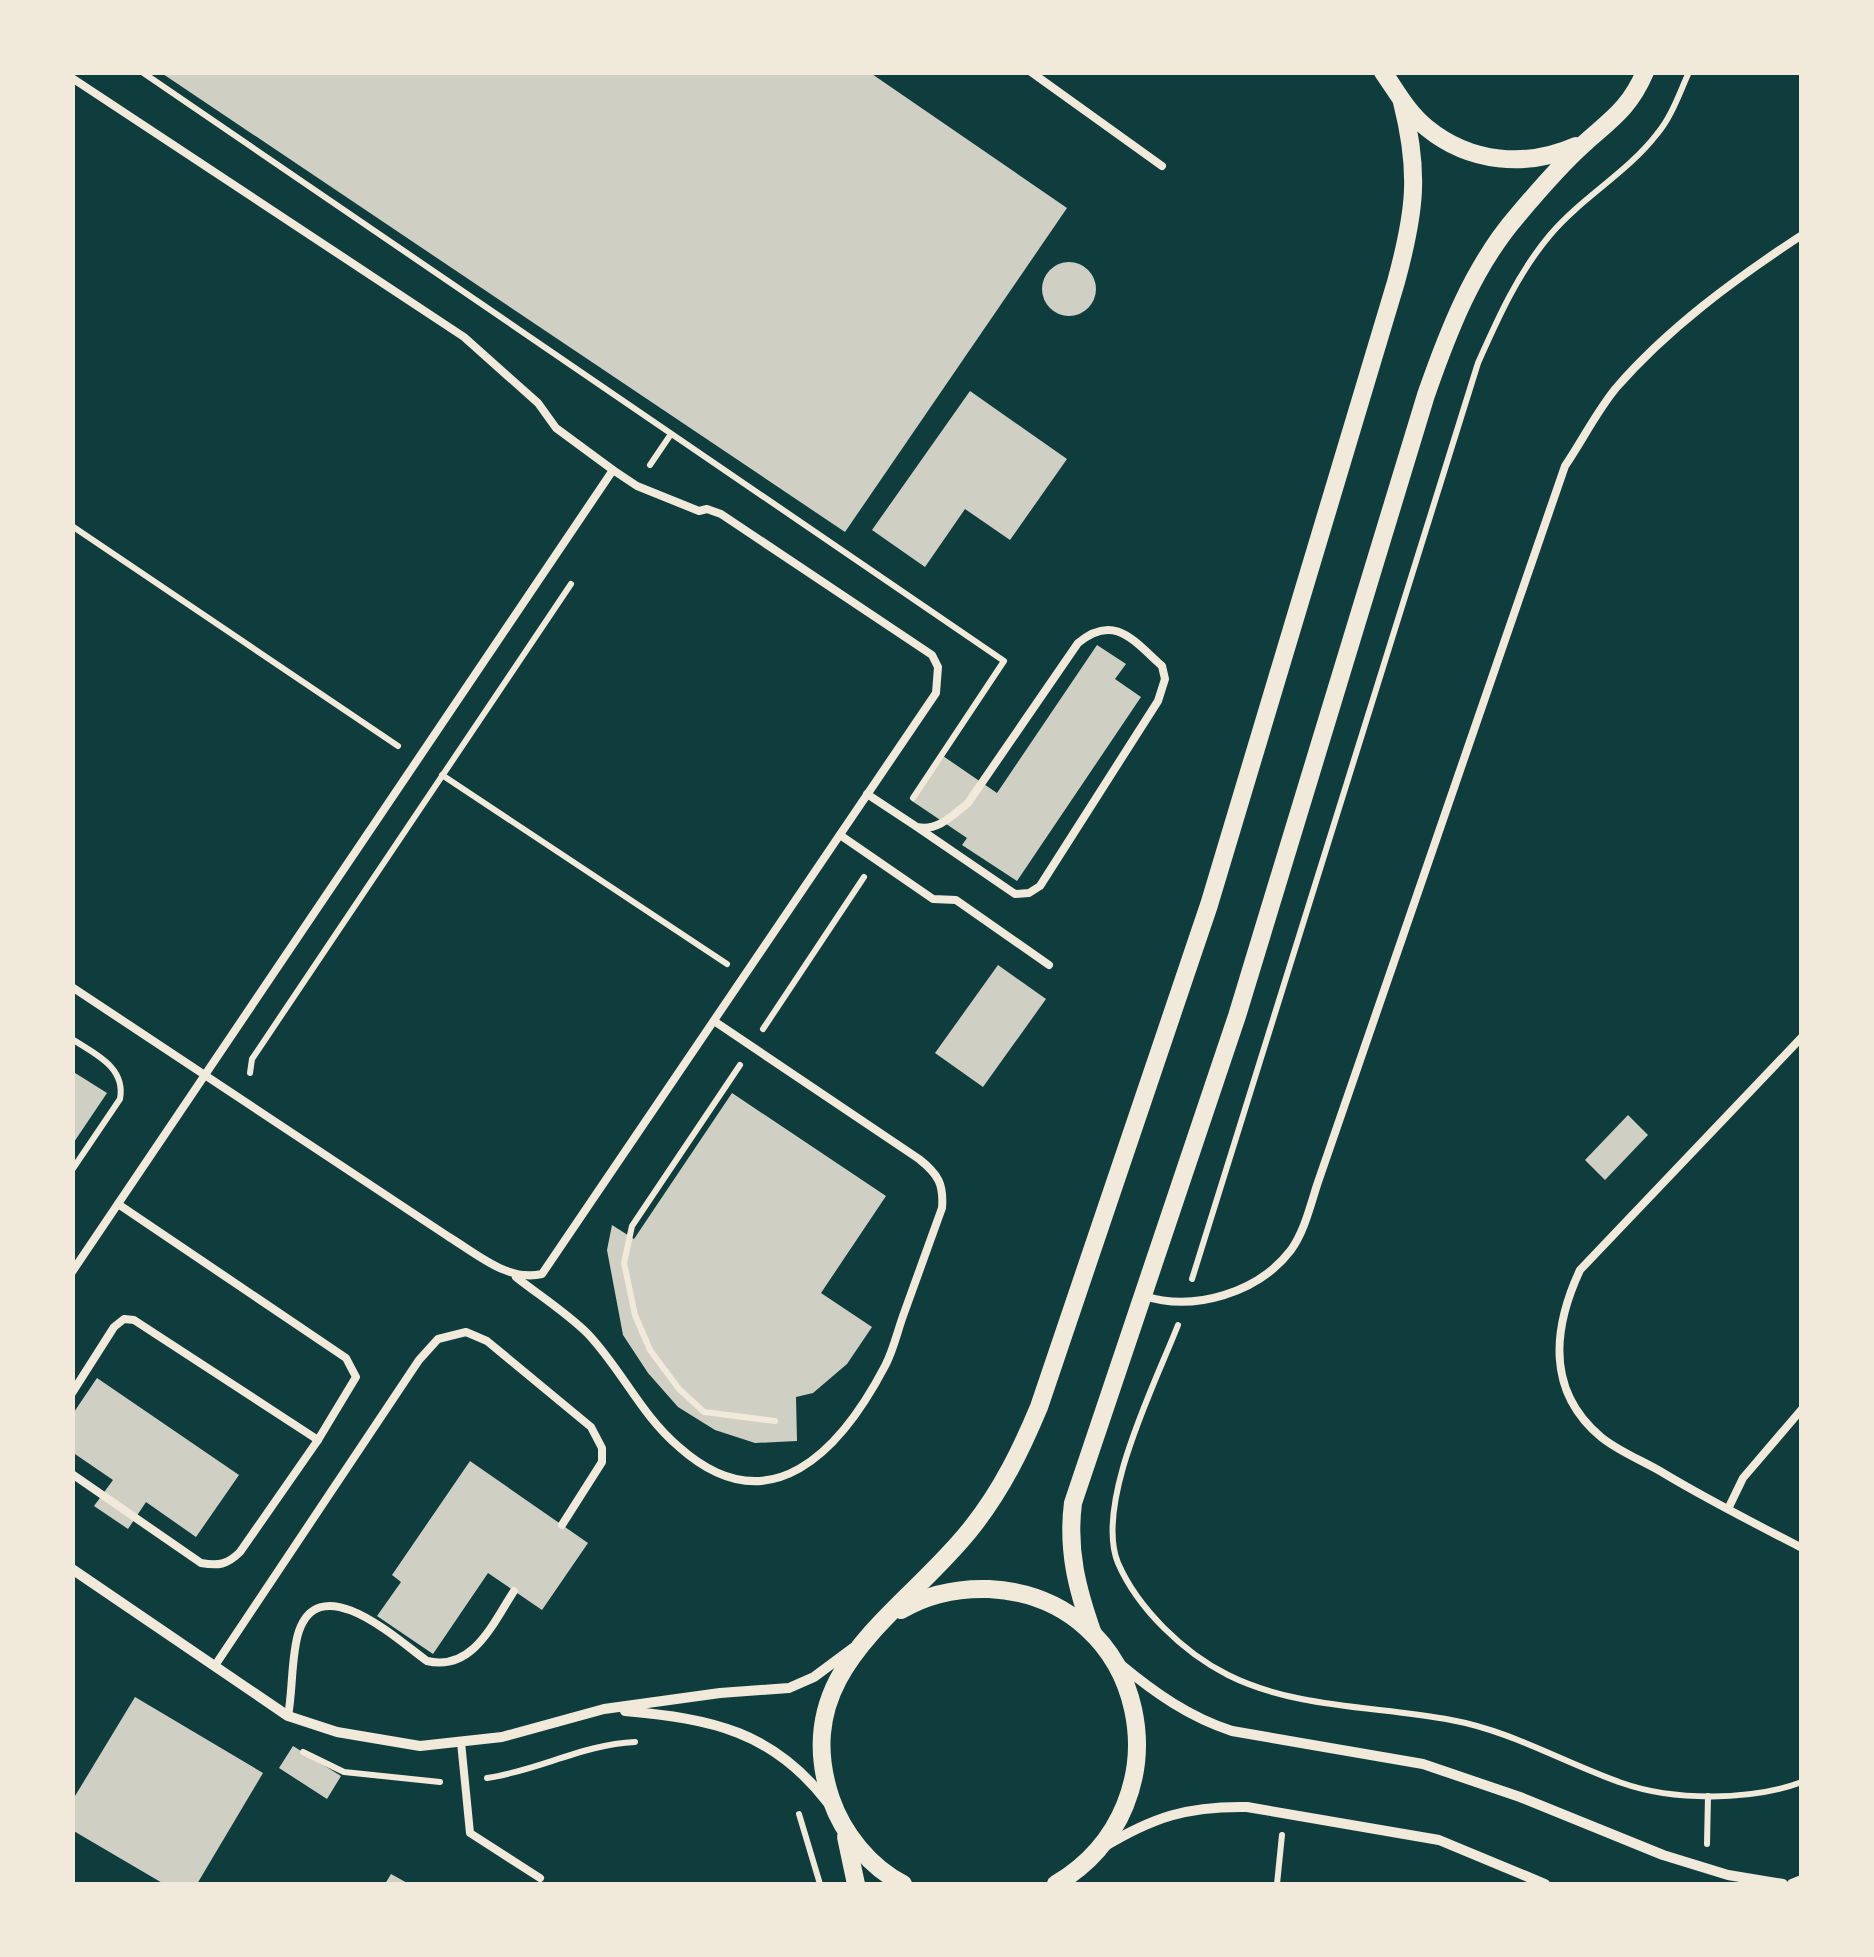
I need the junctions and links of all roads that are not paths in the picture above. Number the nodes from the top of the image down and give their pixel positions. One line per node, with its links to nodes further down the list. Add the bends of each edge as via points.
1 (1031, 72): 6 (lane)
2 (1645, 72): 5 (street, via 1614,121)
3 (72, 78): 8 (lane, via 464,337 538,403 556,428)
4 (1391, 83): 5 (street, via 1425,127 1486,158 1554,156); 30 (street, via 1411,139 1412,220 1209,905 1019,1454 970,1530)
5 (1586, 142): 20 (street, via 1496,242 1446,338)
6 (1162, 166)
7 (1802, 235): 20 (lane, via 1698,309 1654,350 1614,390 1565,466 1292,1248 1260,1279 1209,1299 1162,1302)
8 (614, 470): 9 (lane, via 637,486 721,514 932,655 936,693); 16 (lane)
9 (867, 794): 10 (lane); 11 (lane)
10 (916, 827): 10 (lane, via 934,826 968,803 1095,628 1115,628 1162,666 1158,701 1040,886 1014,894)
11 (840, 835): 12 (lane, via 934,899 956,900); 14 (lane)
12 (1049, 965)
13 (72, 987): 16 (lane)
14 (714, 1021): 19 (lane, via 551,1264 542,1274); 19 (lane, via 919,1158 944,1186 886,1365 848,1424 802,1471 766,1481 724,1477 655,1425 588,1334)
15 (1802, 1037): 25 (lane, via 1580,1270 1559,1329 1559,1367 1571,1401 1600,1436)
16 (205, 1077): 17 (lane); 19 (lane)
17 (118, 1204): 18 (lane); 23 (lane, via 346,1358 356,1378)
18 (72, 1272)
19 (512, 1275)
20 (1144, 1296): 31 (street, via 1073,1502 1072,1561)
21 (72, 1392): 23 (lane, via 124,1318)
22 (1802, 1409): 25 (lane, via 1743,1478)
23 (318, 1440): 24 (lane, via 240,1552 218,1566 201,1563)
24 (72, 1474)
25 (1728, 1509): 27 (lane)
26 (562, 1525): 34 (lane, via 602,1462 591,1427 487,1341 466,1332 438,1338)
27 (1802, 1548)
28 (72, 1569): 34 (street)
29 (514, 1592): 36 (lane, via 472,1653 440,1664 350,1608 318,1608 298,1633)
30 (879, 1624): 31 (street, via 920,1599 965,1588 1011,1590 1056,1606); 32 (street)
31 (1093, 1634): 33 (street)
32 (858, 1645): 35 (street, via 789,1688); 38 (street, via 838,1675 821,1744)
33 (1112, 1657): 39 (street, via 1133,1703 1139,1754 1128,1804); 46 (street, via 1156,1694 1212,1725 1424,1764 1663,1856)
34 (216, 1664): 36 (street)
35 (604, 1709): 37 (street); 38 (street, via 690,1718 746,1734 794,1764)
36 (288, 1716): 37 (street, via 381,1741)
37 (461, 1742): 40 (lane, via 470,1833)
38 (840, 1820): 42 (street); 43 (street, via 867,1858)
39 (1102, 1848): 44 (street); 45 (street, via 1163,1815 1246,1807 1438,1840)
40 (540, 1878)
41 (1802, 1880): 47 (street)
42 (856, 1884)
43 (903, 1884)
44 (1056, 1884)
45 (1545, 1884)
46 (1783, 1884)
47 (1792, 1884)

